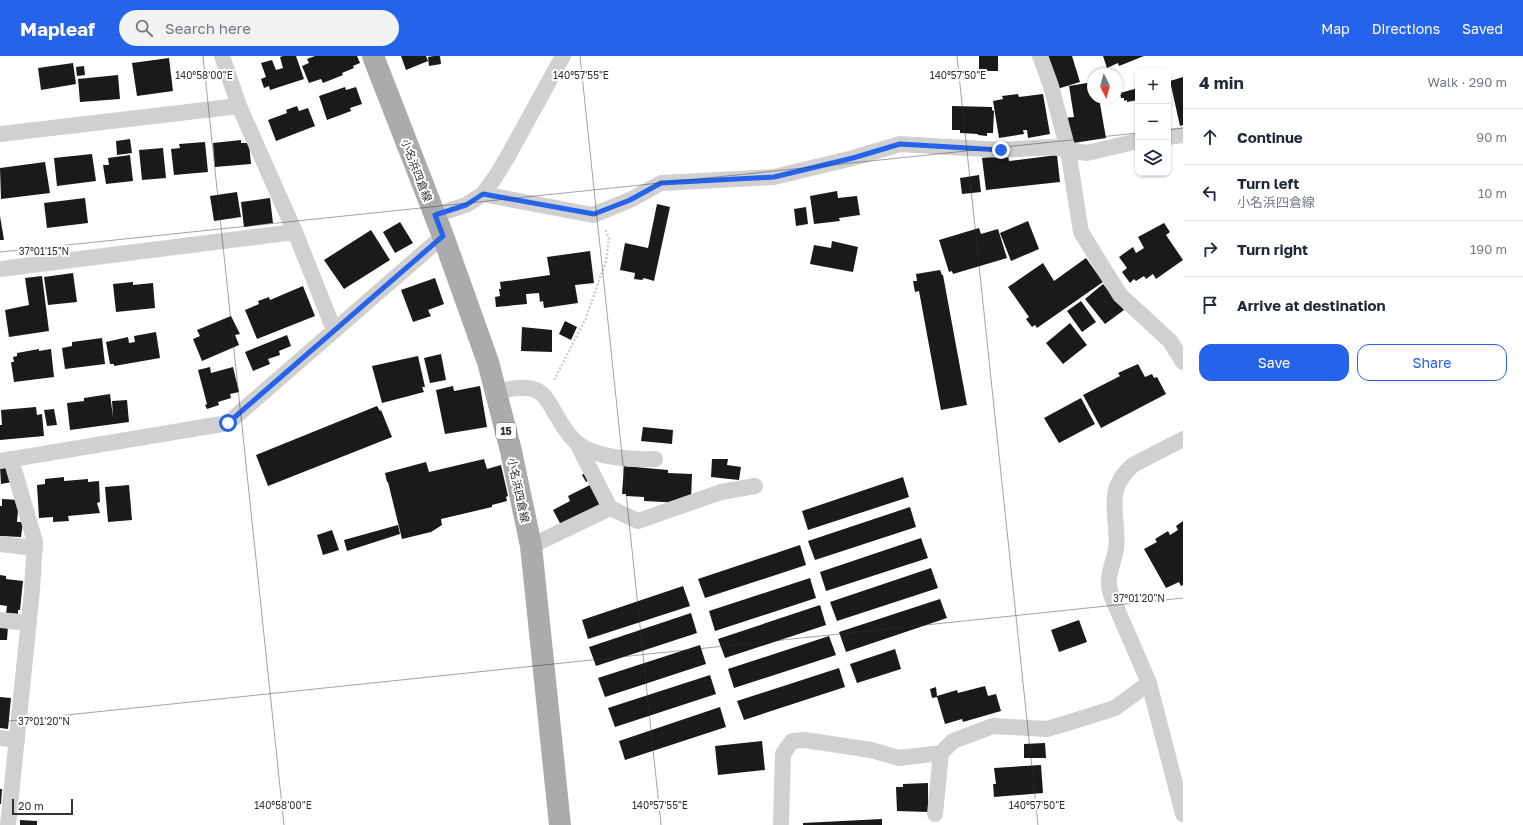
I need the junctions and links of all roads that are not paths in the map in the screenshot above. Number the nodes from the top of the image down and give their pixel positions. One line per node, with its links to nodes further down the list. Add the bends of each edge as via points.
1 (222, 56): 5 (street)
2 (373, 56): 12 (main road, 小名浜四倉線 / 15)
3 (563, 56): 11 (street, via 504,162)
4 (1040, 56): 10 (street)
5 (239, 106): 6 (street); 13 (street)
6 (0, 134)
7 (1183, 135): 8 (street)
8 (1171, 137)
9 (1135, 142): 10 (street, via 1086,153)
10 (1068, 150): 11 (street, via 1052,147 1001,150 900,144 774,177 661,183 630,200 594,214); 17 (street, via 1081,232 1120,295 1170,341)
11 (483, 194): 12 (street, via 466,205)
12 (435, 215): 14 (main road, 小名浜四倉線 / 15)
13 (295, 232): 15 (street); 16 (street)
14 (443, 236): 16 (street); 18 (main road, 小名浜四倉線 / 15)
15 (0, 269)
16 (334, 330): 22 (street, via 228,423)
17 (1183, 362)
18 (496, 391): 20 (street, via 530,388 538,390 546,397 563,426); 26 (main road, 小名浜四倉線 / 15)
19 (1183, 439): 30 (street, via 1128,469 1118,484 1114,499 1116,548 1109,580 1111,595)
20 (577, 443): 21 (street, via 590,451 618,458); 24 (street)
21 (655, 459)
22 (6, 460): 27 (street)
23 (755, 486): 24 (street, via 721,492 638,521)
24 (610, 508): 26 (street)
25 (0, 544): 27 (street)
26 (531, 546): 37 (main road, 小名浜四倉線 / 15)
27 (35, 548): 29 (street)
28 (0, 620): 29 (street)
29 (29, 623): 32 (street)
30 (1149, 683): 33 (street, via 1115,708 1047,729 993,726 953,741); 35 (street)
31 (0, 738): 32 (street)
32 (17, 740): 36 (street)
33 (941, 753): 34 (street); 38 (street, via 899,758 871,750 805,740 792,741 783,754)
34 (935, 814)
35 (1183, 814)
36 (8, 825)
37 (560, 825)
38 (781, 825)

